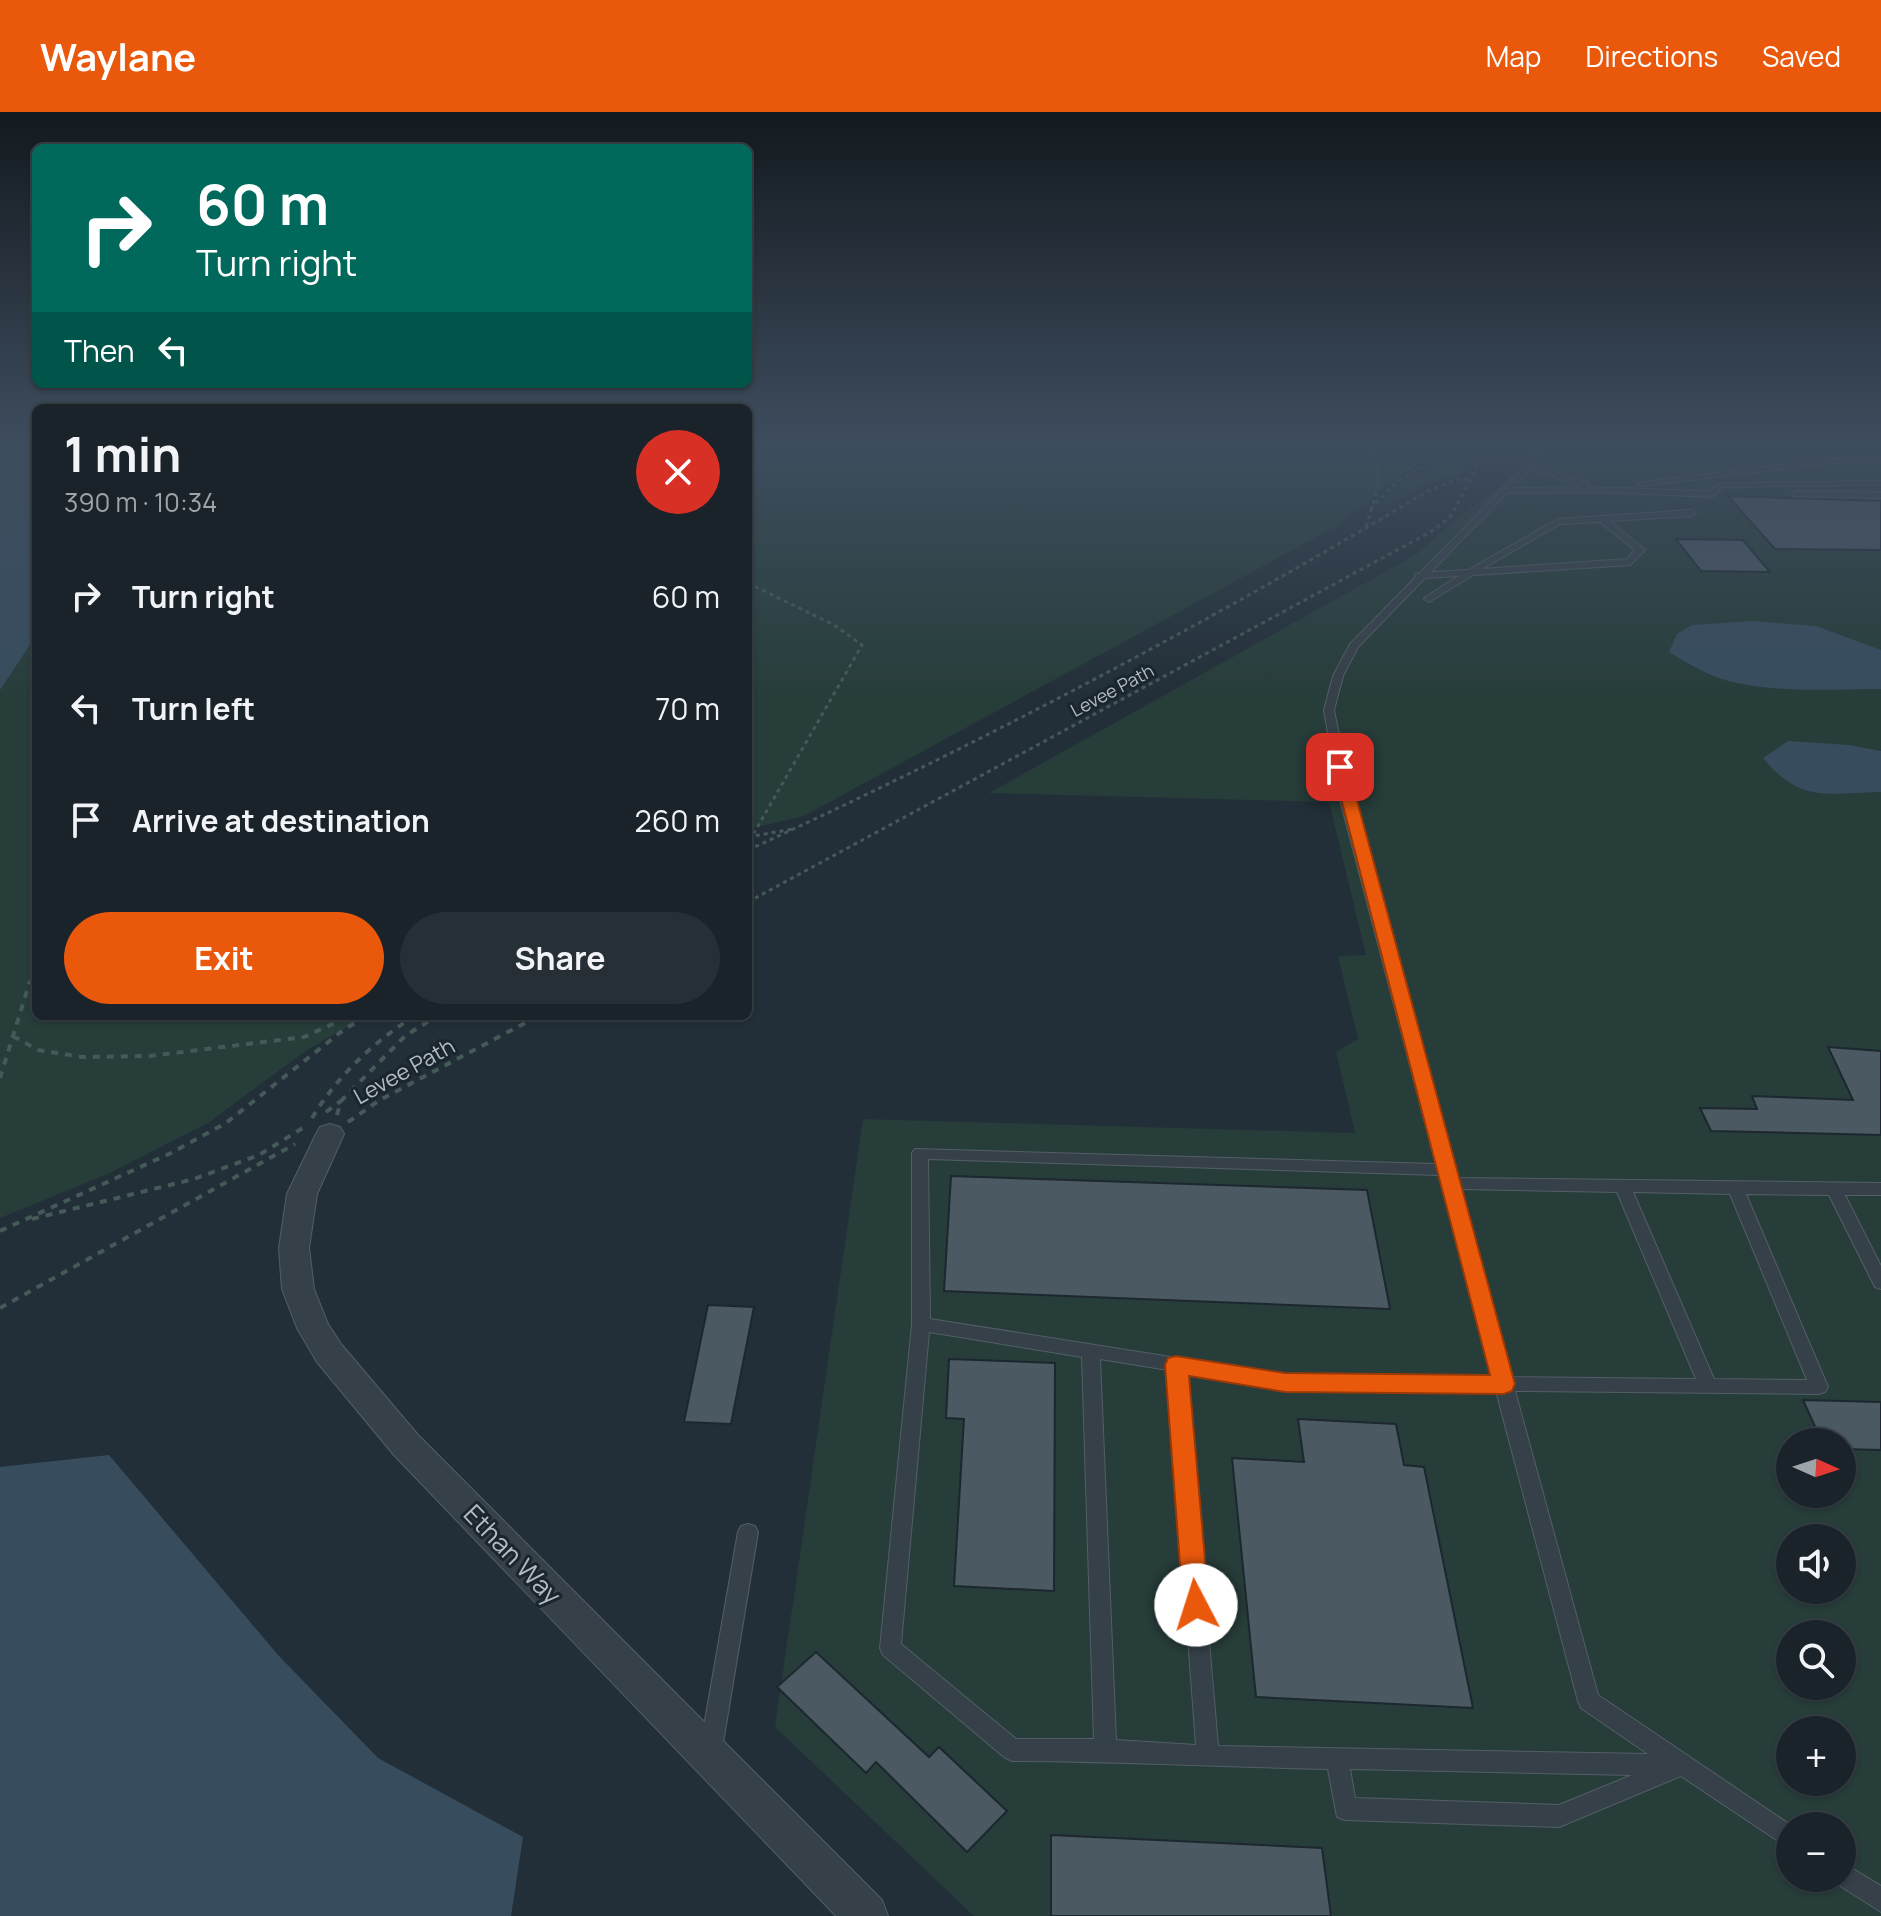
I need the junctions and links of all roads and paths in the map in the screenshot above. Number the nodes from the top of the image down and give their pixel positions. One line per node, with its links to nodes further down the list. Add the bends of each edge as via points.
1 (1436, 528): 13 (path, Levee Path)
2 (1466, 528): 7 (lane)
3 (1547, 528): 6 (lane)
4 (1613, 528): 6 (lane, via 1640,550 1630,562)
5 (1366, 529): 10 (path, Levee Path, via 1123,663)
6 (1471, 572): 7 (lane); 9 (lane)
7 (1418, 576): 22 (lane, via 1354,646 1329,710 1345,796)
8 (752, 585): 11 (path, via 834,625 862,645)
9 (1429, 599)
10 (797, 828): 11 (path); 12 (path, Levee Path)
11 (754, 833)
12 (752, 848)
13 (752, 900)
14 (32, 976): 19 (path)
15 (341, 1020): 19 (path, via 304,1037 150,1056 82,1057 38,1050)
16 (362, 1020): 27 (path, via 226,1123)
17 (431, 1020): 21 (path, Levee Path, via 405,1036)
18 (530, 1020): 21 (path, Levee Path)
19 (13, 1036): 20 (path)
20 (0, 1078)
21 (320, 1129): 27 (path, via 194,1179); 30 (path); 38 (street, Ethan Way, via 294,1248 298,1289 313,1328 406,1445)
22 (1448, 1176): 23 (lane); 31 (lane, via 920,1153); 34 (lane)
23 (1623, 1187): 24 (lane); 35 (lane)
24 (1736, 1188): 26 (lane); 35 (lane, via 1819,1387)
25 (1881, 1189): 26 (lane)
26 (1834, 1190): 29 (lane)
27 (22, 1221): 28 (path)
28 (0, 1231)
29 (1881, 1283)
30 (0, 1308)
31 (921, 1324): 32 (lane); 37 (lane, via 890,1648 1012,1750)
32 (1091, 1351): 33 (lane); 37 (lane)
33 (1176, 1365): 34 (lane, via 1285,1382); 39 (lane)
34 (1504, 1384): 35 (lane); 41 (lane, via 1589,1701)
35 (1708, 1386)
36 (748, 1532): 38 (lane)
37 (1105, 1750): 39 (lane)
38 (710, 1756): 45 (street, Ethan Way)
39 (1208, 1756): 40 (lane)
40 (1337, 1758): 41 (lane); 41 (lane, via 1345,1809 1559,1816)
41 (1683, 1765): 42 (lane)
42 (1776, 1828)
43 (1856, 1883): 44 (lane)
44 (1881, 1900)
45 (866, 1916)

